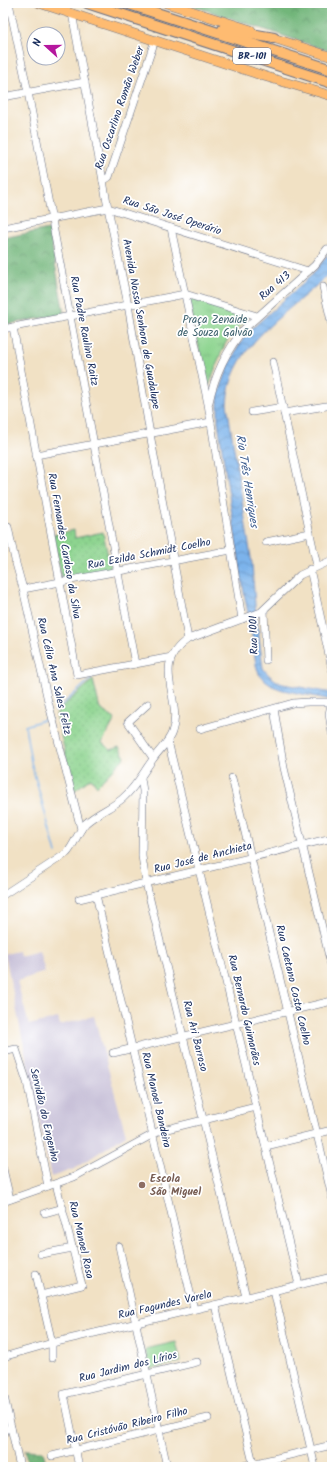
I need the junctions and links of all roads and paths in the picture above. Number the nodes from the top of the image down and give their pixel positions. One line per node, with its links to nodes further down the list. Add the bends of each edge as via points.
1 (9, 3): 14 (street, Rua Padre Raulino Raitz)
2 (40, 3): 6 (main road)
3 (87, 3): 13 (highway, BR-101)
4 (126, 3): 7 (highway, BR-101)
5 (166, 3): 8 (main road)
6 (72, 13): 9 (main road); 12 (street, Avenida Nossa Senhora de Guadalupe)
7 (190, 24): 8 (highway); 11 (highway, BR-101)
8 (274, 38): 10 (main road)
9 (155, 40): 15 (main road); 17 (street, Rua Oscarlino Romão Weber, via 109,177)
10 (332, 57)
11 (332, 70)
12 (85, 82): 14 (street); 17 (street, Avenida Nossa Senhora de Guadalupe)
13 (332, 83)
14 (28, 92): 16 (street); 19 (street, Rua Padre Raulino Raitz)
15 (332, 96)
16 (3, 97)
17 (103, 181): 18 (street, Avenida Nossa Senhora de Guadalupe)
18 (108, 208): 19 (street, Rua São José Operário); 21 (street, Rua São José Operário); 26 (street, Avenida Nossa Senhora de Guadalupe)
19 (52, 218): 20 (street, Rua São José Operário); 27 (street, Rua Padre Raulino Raitz)
20 (3, 228)
21 (171, 228): 23 (street, Rua São José Operário); 25 (street)
22 (327, 248): 23 (street, Rua 413, via 319,261)
23 (308, 271): 28 (street, Rua 413)
24 (323, 287): 29 (street)
25 (185, 294): 26 (street); 28 (street); 33 (street)
26 (128, 305): 27 (street); 38 (street, Avenida Nossa Senhora de Guadalupe)
27 (70, 316): 30 (street); 39 (street, Rua Padre Raulino Raitz)
28 (257, 316): 33 (street, Rua 413, via 229,350 217,373)
29 (332, 325)
30 (13, 327): 31 (street); 40 (street, Rua Fernandes Cardoso da Silva)
31 (3, 329)
32 (273, 362): 35 (street)
33 (208, 404): 37 (street)
34 (332, 405): 35 (street)
35 (284, 410): 36 (street); 42 (street)
36 (252, 412)
37 (211, 422): 38 (street); 44 (street)
38 (150, 434): 39 (street); 46 (street, Avenida Nossa Senhora de Guadalupe)
39 (94, 444): 40 (street); 48 (street, Rua Padre Raulino Raitz)
40 (36, 455): 49 (street, Rua Fernandes Cardoso da Silva)
41 (8, 527): 50 (street, Rua Célia Ana Sales Feltz)
42 (310, 533): 43 (street); 47 (street)
43 (266, 542)
44 (231, 550): 46 (street, Rua Ezilda Schmidt Coelho); 52 (street)
45 (332, 560): 47 (street)
46 (173, 561): 48 (street, Rua Ezilda Schmidt Coelho); 53 (street, Avenida Nossa Senhora de Guadalupe)
47 (314, 568): 51 (street, via 296,577); 57 (street)
48 (118, 571): 49 (street, Rua Ezilda Schmidt Coelho); 56 (street, Rua Padre Raulino Raitz)
49 (60, 582): 50 (street, Rua Ezilda Schmidt Coelho); 56 (street, Rua Fernandes Cardoso da Silva, via 77,675)
50 (23, 589): 67 (street, Rua Célia Ana Sales Feltz, via 48,701)
51 (261, 612): 52 (street); 55 (street, Rua 1001)
52 (244, 618): 53 (street)
53 (188, 639): 54 (street)
54 (172, 657): 56 (street, Rua Fernandes Cardoso da Silva); 63 (street, via 168,675 174,722)
55 (266, 660)
56 (135, 664)
57 (332, 669)
58 (332, 701): 60 (street, via 301,702); 62 (street, via 329,714)
59 (148, 704): 64 (street, via 128,722)
60 (274, 709): 61 (street); 69 (street, via 284,768)
61 (200, 729)
62 (332, 733)
63 (168, 741): 64 (street); 71 (street, Rua Bernardo Guimarães)
64 (154, 758): 65 (street)
65 (141, 778): 67 (street, via 133,789 92,818); 72 (street, Rua Ari Barroso, via 142,856)
66 (232, 778): 70 (street, Rua Caetano Costa Coelho)
67 (81, 829): 73 (street, via 66,853)
68 (332, 838): 69 (street, Rua José de Anchieta)
69 (303, 845): 70 (street, Rua José de Anchieta); 76 (street)
70 (251, 857): 71 (street, Rua José de Anchieta); 78 (street, Rua Caetano Costa Coelho)
71 (199, 870): 72 (street, Rua José de Anchieta); 79 (street, Rua Bernardo Guimarães)
72 (146, 883): 74 (street, Rua José de Anchieta); 80 (street, Rua Ari Barroso)
73 (3, 895)
74 (96, 895): 75 (street, Rua José de Anchieta); 81 (street, Rua Manoel Bandeira)
75 (79, 898)
76 (332, 969)
77 (332, 1001): 78 (street)
78 (288, 1011): 79 (street); 88 (street, Rua Caetano Costa Coelho)
79 (236, 1024): 80 (street); 84 (street, Rua Bernardo Guimarães)
80 (184, 1036): 81 (street); 85 (street, Rua Ari Barroso)
81 (132, 1048): 83 (street); 87 (street, Rua Manoel Bandeira)
82 (3, 1052): 92 (street, Servidão do Engenho, via 16,1049 27,1082)
83 (113, 1053)
84 (256, 1107): 85 (street); 89 (street, Rua Bernardo Guimarães)
85 (204, 1120): 87 (street); 106 (street, Rua Ari Barroso)
86 (332, 1130): 88 (street)
87 (153, 1134): 91 (street, via 74,1177); 108 (street, Rua Manoel Bandeira)
88 (317, 1134): 89 (street); 93 (street, Rua Caetano Costa Coelho)
89 (266, 1146): 102 (street, Rua Bernardo Guimarães)
90 (3, 1169): 94 (street)
91 (56, 1184): 92 (street); 95 (street, Rua Manoel Rosa)
92 (48, 1186): 94 (street)
93 (332, 1197)
94 (6, 1200)
95 (63, 1208): 96 (street); 98 (street, Rua Manoel Rosa)
96 (45, 1213)
97 (119, 1246): 109 (street)
98 (73, 1248): 99 (street); 105 (street, Rua Manoel Rosa, via 82,1286)
99 (41, 1254)
100 (36, 1274): 105 (street)
101 (331, 1277): 102 (street, Rua Fagundes Varela); 103 (street)
102 (299, 1285): 104 (street, Rua Fagundes Varela)
103 (332, 1286)
104 (274, 1291): 106 (street, Rua Fagundes Varela); 122 (street)
105 (41, 1295): 110 (street)
106 (246, 1297): 107 (street, Rua Fagundes Varela)
107 (215, 1304): 108 (street, Rua Fagundes Varela); 124 (street)
108 (194, 1310): 109 (street, Rua Fagundes Varela)
109 (136, 1323): 110 (street, Rua Fagundes Varela); 114 (street)
110 (52, 1343): 111 (street, Rua Fagundes Varela); 112 (street)
111 (3, 1357)
112 (52, 1358)
113 (197, 1362): 114 (street, Rua Jardim dos Lírios)
114 (147, 1374): 119 (street); 121 (street, Rua Jardim dos Lírios, via 64,1394)
115 (3, 1392): 117 (street)
116 (208, 1418): 119 (street, Rua Cristóvão Ribeiro Filho)
117 (11, 1428): 118 (street); 125 (street)
118 (3, 1430)
119 (159, 1430): 121 (street, Rua Cristóvão Ribeiro Filho); 127 (street)
120 (332, 1445): 122 (street)
121 (76, 1449): 123 (street, Rua Cristóvão Ribeiro Filho); 126 (street)
122 (311, 1450): 124 (street); 129 (street)
123 (52, 1456)
124 (254, 1465): 128 (street)
125 (20, 1467)
126 (79, 1467)
127 (167, 1467)
128 (239, 1467)
129 (315, 1467)

